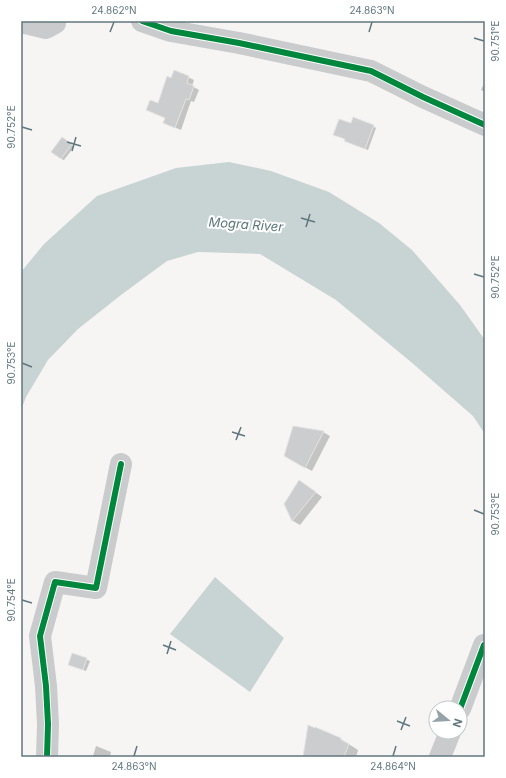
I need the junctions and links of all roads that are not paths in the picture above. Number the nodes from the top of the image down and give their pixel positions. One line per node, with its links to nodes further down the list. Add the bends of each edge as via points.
1 (55, 21): 3 (street, via 46,28)
2 (142, 21): 4 (street, via 171,31 371,71)
3 (21, 22)
4 (485, 125)
5 (121, 464): 9 (street, via 96,588 55,582 40,636 46,686)
6 (485, 646): 7 (street)
7 (463, 700)
8 (447, 740): 10 (street)
9 (47, 757)
10 (440, 757)

